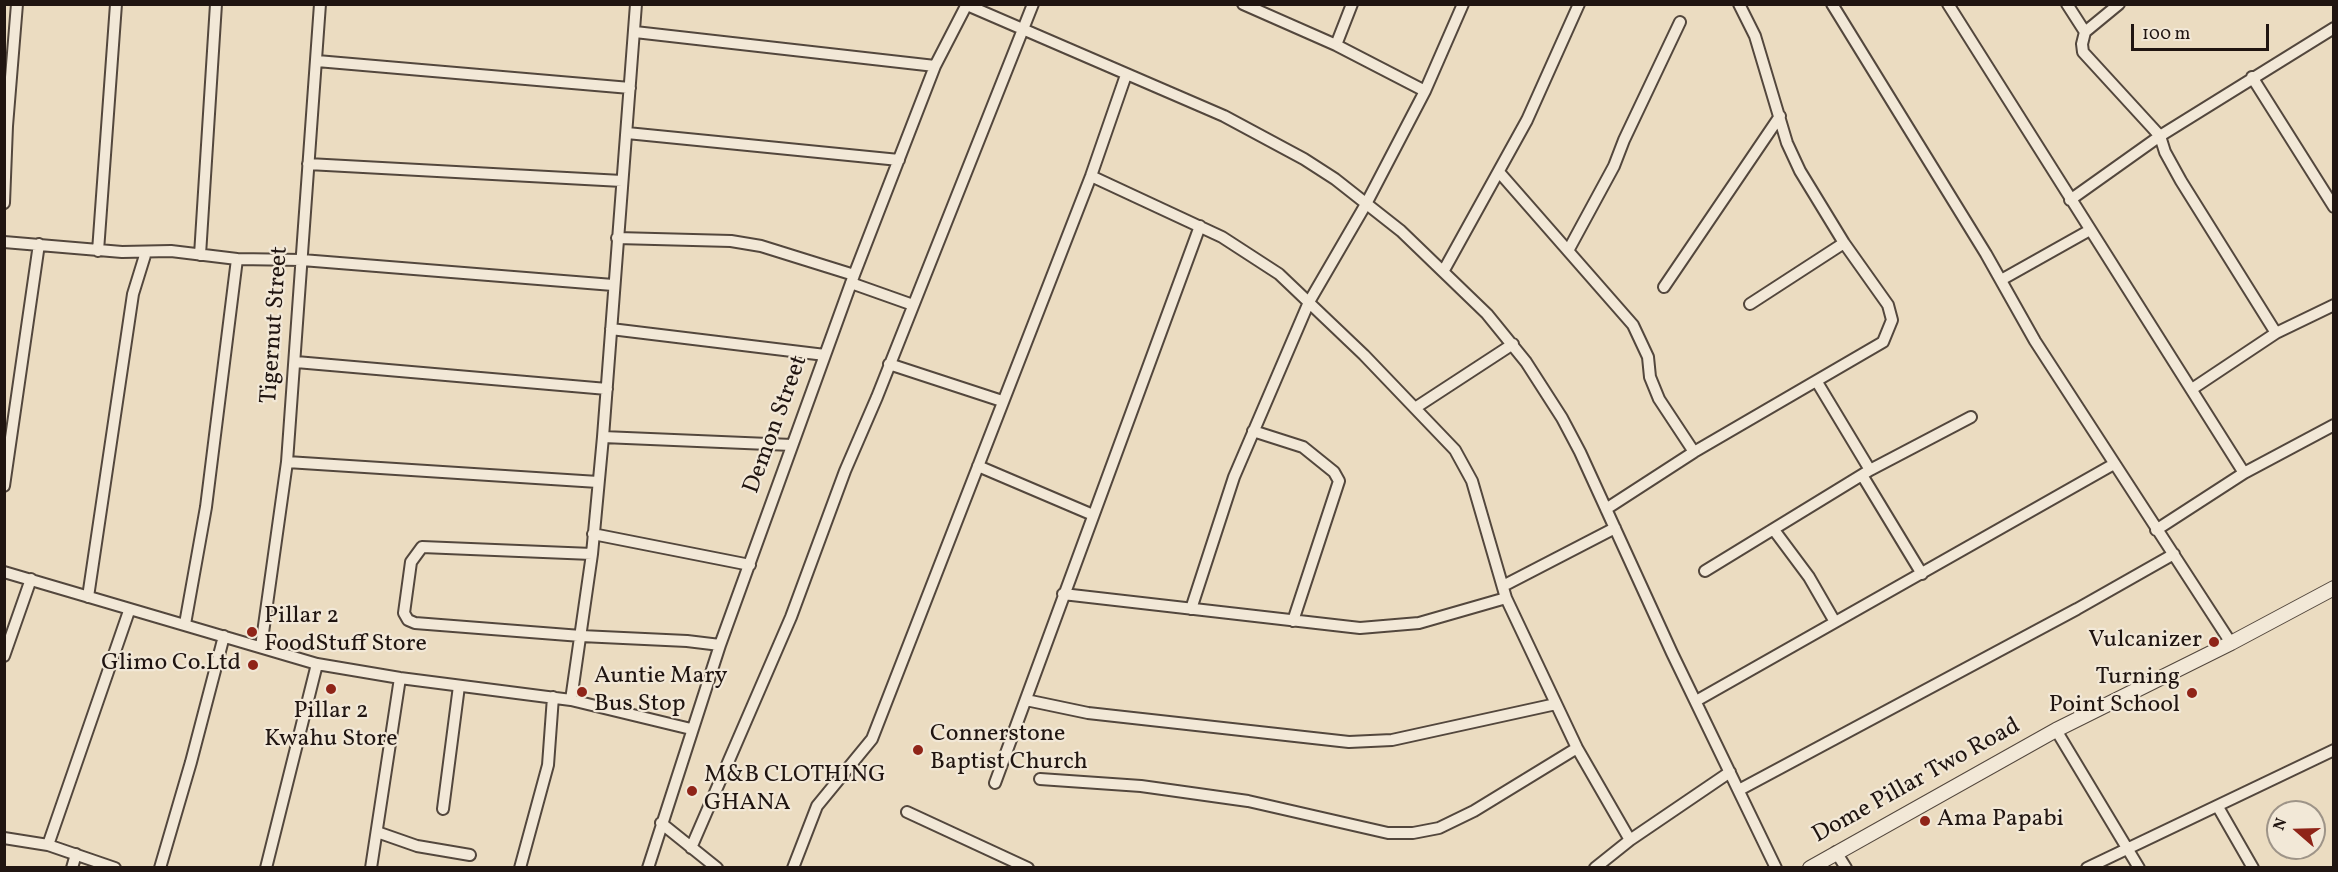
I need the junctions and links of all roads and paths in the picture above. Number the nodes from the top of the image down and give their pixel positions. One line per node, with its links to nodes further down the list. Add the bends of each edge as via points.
1 (17, 4): 38 (street)
2 (116, 4): 48 (street)
3 (216, 4): 50 (street)
4 (320, 4): 23 (street, Tigernut Street)
5 (636, 4): 20 (street)
6 (1034, 4): 19 (street)
7 (1352, 4): 22 (street)
8 (1463, 4): 28 (street)
9 (1579, 4): 34 (street, via 1545,83)
10 (1739, 4): 29 (street, via 1755,36)
11 (1832, 4): 55 (street)
12 (1948, 4): 37 (street)
13 (2067, 4): 21 (street)
14 (2119, 4): 21 (street)
15 (967, 5): 19 (street); 24 (street, Demon Street)
16 (1247, 5): 22 (street)
17 (1680, 22): 47 (street, via 1614,166)
18 (2334, 28): 26 (street)
19 (1024, 30): 25 (street); 60 (street)
20 (635, 32): 24 (street); 27 (street)
21 (2085, 32): 31 (street, via 2083,52)
22 (1336, 45): 28 (street)
23 (317, 61): 27 (street); 33 (street, Tigernut Street)
24 (935, 66): 32 (street, Demon Street)
25 (1126, 75): 35 (street); 39 (street, via 1270,140 1335,179)
26 (2252, 77): 31 (street); 40 (street)
27 (630, 88): 30 (street)
28 (1425, 90): 39 (street)
29 (1780, 116): 45 (street, via 1800,171); 57 (street)
30 (627, 133): 32 (street); 36 (street)
31 (2160, 136): 37 (street); 63 (street, via 2181,181)
32 (899, 160): 54 (street, Demon Street)
33 (308, 164): 36 (street); 52 (street, Tigernut Street)
34 (1499, 172): 47 (street); 53 (street)
35 (1091, 176): 41 (street); 71 (street)
36 (622, 181): 43 (street)
37 (2070, 200): 42 (street)
38 (4, 203)
39 (1366, 204): 53 (street); 58 (street)
40 (2334, 207)
41 (1200, 226): 58 (street, via 1252,255); 87 (street)
42 (2090, 230): 55 (street); 69 (street)
43 (617, 238): 54 (street, via 731,241 761,246); 56 (street)
44 (4, 242): 46 (street)
45 (1844, 243): 59 (street); 68 (street, via 1888,305 1892,320 1883,342)
46 (39, 244): 48 (street); 85 (street)
47 (1569, 249): 78 (street, via 1633,325 1648,357 1650,377 1659,399)
48 (98, 251): 49 (street)
49 (146, 252): 50 (street); 102 (street, via 133,294)
50 (200, 255): 51 (street)
51 (237, 259): 52 (street); 108 (street, via 206,507)
52 (302, 260): 56 (street); 66 (street, Tigernut Street)
53 (1444, 270): 64 (street)
54 (853, 279): 60 (street); 65 (street, Demon Street)
55 (2001, 280): 80 (street)
56 (613, 285): 62 (street)
57 (1664, 286)
58 (1309, 302): 72 (street); 75 (street)
59 (1750, 304)
60 (913, 305): 67 (street)
61 (2334, 305): 63 (street)
62 (611, 329): 65 (street); 70 (street)
63 (2276, 333): 69 (street)
64 (1513, 344): 72 (street); 86 (street, via 1562,418)
65 (825, 355): 77 (street, Demon Street)
66 (296, 362): 70 (street); 79 (street, Tigernut Street)
67 (890, 364): 71 (street); 140 (street, via 791,617)
68 (1817, 382): 78 (street); 83 (street)
69 (2192, 389): 82 (street)
70 (607, 390): 76 (street)
71 (1002, 400): 81 (street)
72 (1415, 408): 99 (street, via 1465,465)
73 (1971, 417): 83 (street)
74 (2334, 425): 82 (street)
75 (1253, 430): 104 (street); 106 (street, via 1303,447 1334,472 1339,481)
76 (603, 437): 77 (street); 84 (street)
77 (792, 445): 94 (street, Demon Street)
78 (1694, 452): 86 (street)
79 (287, 462): 84 (street); 113 (street, Tigernut Street)
80 (2114, 464): 90 (street); 97 (street)
81 (978, 466): 87 (street); 152 (street, via 872,739 817,806)
82 (2244, 472): 90 (street)
83 (1865, 473): 89 (street); 97 (street)
84 (598, 482): 91 (street)
85 (4, 486)
86 (1606, 509): 88 (street)
87 (1093, 514): 101 (street)
88 (1615, 528): 99 (street); 121 (street)
89 (1774, 530): 95 (street); 107 (street, via 1809,577)
90 (2156, 530): 93 (street)
91 (593, 534): 92 (street); 94 (street)
92 (592, 554): 110 (street); 110 (street, via 422,547 411,561 404,613 416,623)
93 (2174, 554): 111 (street); 130 (street)
94 (750, 565): 112 (street, Demon Street)
95 (1705, 571)
96 (4, 572): 98 (street)
97 (1922, 574): 107 (street)
98 (31, 579): 102 (street); 114 (street)
99 (1503, 586): 103 (street)
100 (2334, 588): 111 (street, Dome Pillar Two Road)
101 (1063, 594): 104 (street); 120 (street)
102 (88, 597): 105 (street)
103 (1506, 598): 106 (street, via 1392,627); 122 (street)
104 (1191, 609): 106 (street)
105 (129, 611): 108 (street); 138 (street)
106 (1293, 621)
107 (1835, 622): 121 (street)
108 (185, 624): 109 (street)
109 (224, 636): 113 (street); 146 (street)
110 (581, 636): 112 (street); 119 (street)
111 (2231, 643): 124 (street, Dome Pillar Two Road)
112 (720, 645): 123 (street, Demon Street)
113 (261, 647): 115 (street)
114 (4, 656)
115 (317, 664): 116 (street); 147 (street)
116 (400, 678): 117 (street); 135 (street)
117 (459, 686): 118 (street); 132 (street)
118 (553, 697): 119 (street); 149 (street, via 548,765)
119 (571, 700): 123 (street)
120 (1026, 700): 122 (street, via 1088,713 1349,742 1392,740); 129 (street)
121 (1696, 701): 127 (street)
122 (1556, 704): 125 (street)
123 (691, 729): 134 (street, Demon Street)
124 (2056, 730): 139 (street); 141 (street, Dome Pillar Two Road)
125 (1577, 748): 128 (street, via 1474,811 1439,828 1413,833 1388,833 1248,801 1141,786); 137 (street)
126 (2334, 750): 131 (street)
127 (1730, 772): 130 (street); 137 (street)
128 (1040, 779)
129 (995, 783)
130 (1739, 790): 155 (street)
131 (2218, 807): 139 (street); 160 (street)
132 (443, 809)
133 (907, 812): 153 (street)
134 (661, 823): 140 (street); 150 (street, Demon Street)
135 (377, 832): 143 (street, via 417,846); 148 (street)
136 (4, 838): 138 (street)
137 (1630, 840): 154 (street)
138 (48, 845): 142 (street)
139 (2128, 847): 158 (street); 159 (street)
140 (691, 848): 151 (street)
141 (1836, 852): 156 (street, Dome Pillar Two Road); 157 (street)
142 (76, 854): 144 (street); 145 (street)
143 (470, 855)
144 (72, 867)
145 (115, 867)
146 (160, 867)
147 (266, 867)
148 (371, 867)
149 (520, 867)
150 (648, 867)
151 (717, 867)
152 (792, 867)
153 (1028, 867)
154 (1595, 867)
155 (1776, 867)
156 (1810, 867)
157 (1846, 867)
158 (2087, 867)
159 (2139, 867)
160 (2253, 867)

